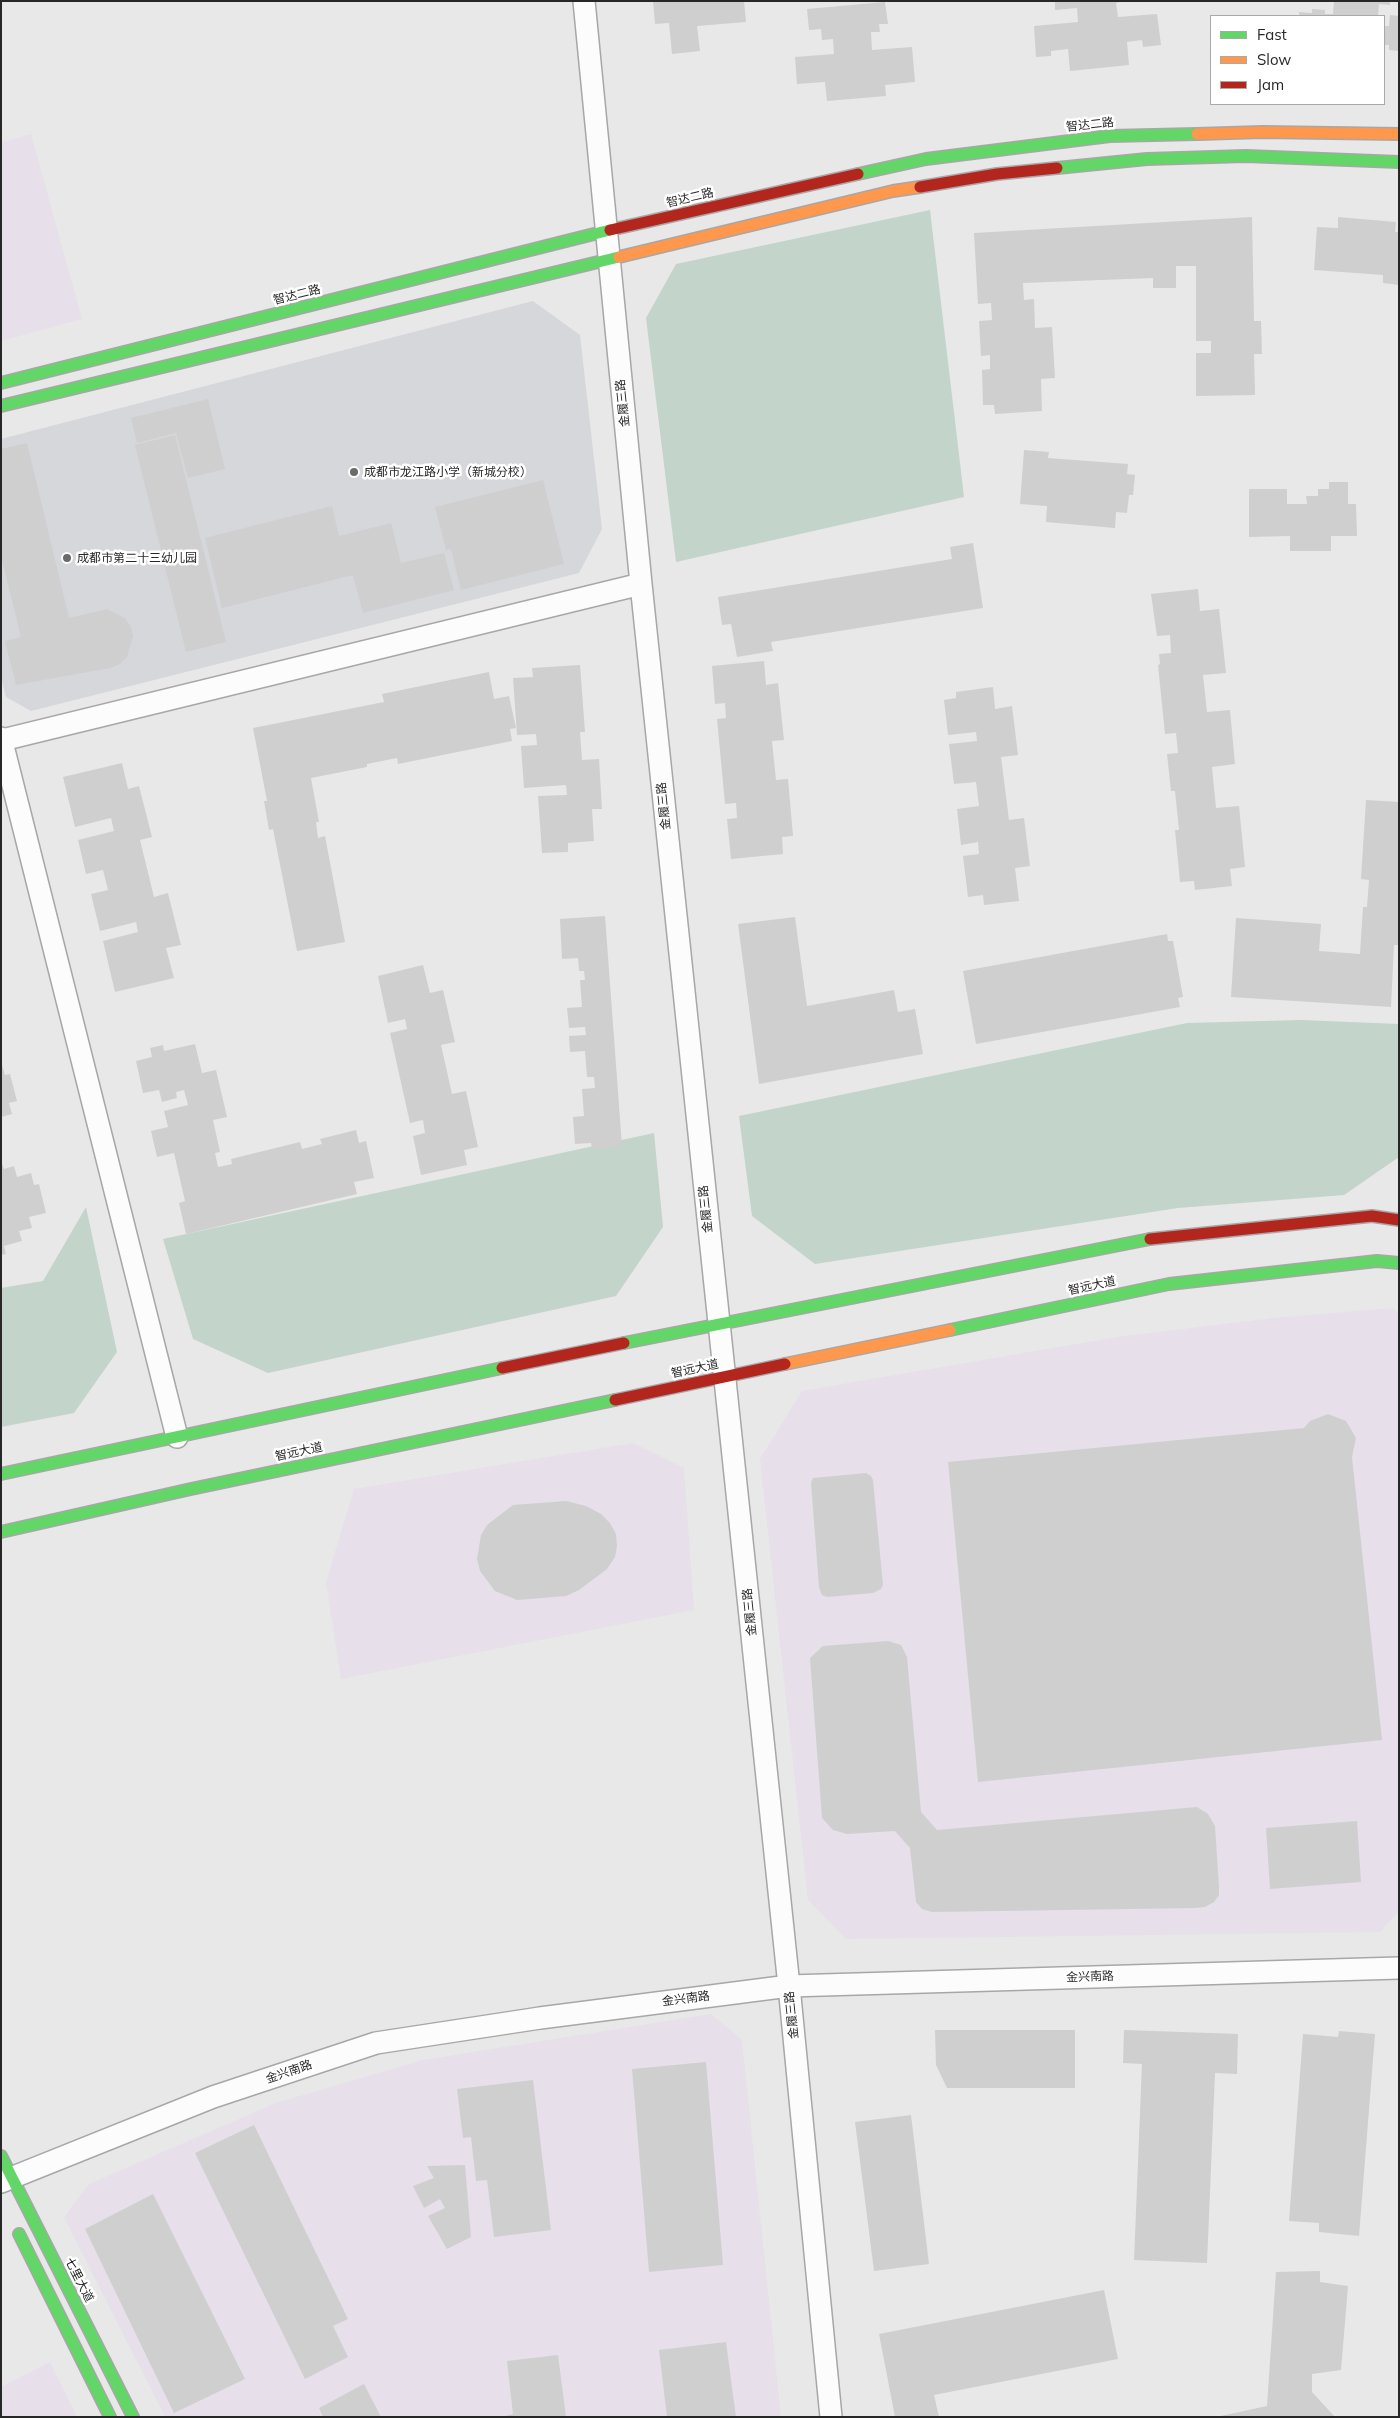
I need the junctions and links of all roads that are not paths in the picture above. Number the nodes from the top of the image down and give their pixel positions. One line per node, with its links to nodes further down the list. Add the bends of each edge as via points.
1 (584, 1): 4 (street, 金履三路)
2 (1399, 134): 4 (main road, 智达二路, via 1263,132 1100,137 926,159)
3 (1399, 162): 5 (main road, via 1246,156 1147,159 997,174 893,191)
4 (605, 231): 5 (street, 金履三路); 6 (main road, 智达二路)
5 (608, 261): 7 (main road); 8 (street, 金履三路)
6 (1, 383)
7 (1, 406)
8 (641, 584): 9 (street); 12 (street, 金履三路)
9 (1, 739): 14 (street)
10 (1399, 1220): 12 (main road, via 1372,1216 1160,1237)
11 (1399, 1263): 13 (main road, 智远大道, via 1377,1260 1169,1284)
12 (718, 1323): 13 (street, 金履三路); 14 (main road)
13 (726, 1377): 16 (main road, 智远大道); 18 (street, 金履三路)
14 (177, 1437): 15 (main road)
15 (1, 1474)
16 (1, 1532)
17 (1399, 1968): 18 (street, 金兴南路)
18 (789, 1986): 20 (street, 金兴南路, via 376,2042 214,2097); 24 (street, 金履三路)
19 (1, 2156): 20 (main road, 七里大道)
20 (7, 2180): 23 (main road, 七里大道)
21 (14, 2225): 22 (main road)
22 (110, 2417)
23 (133, 2417)
24 (831, 2417)

